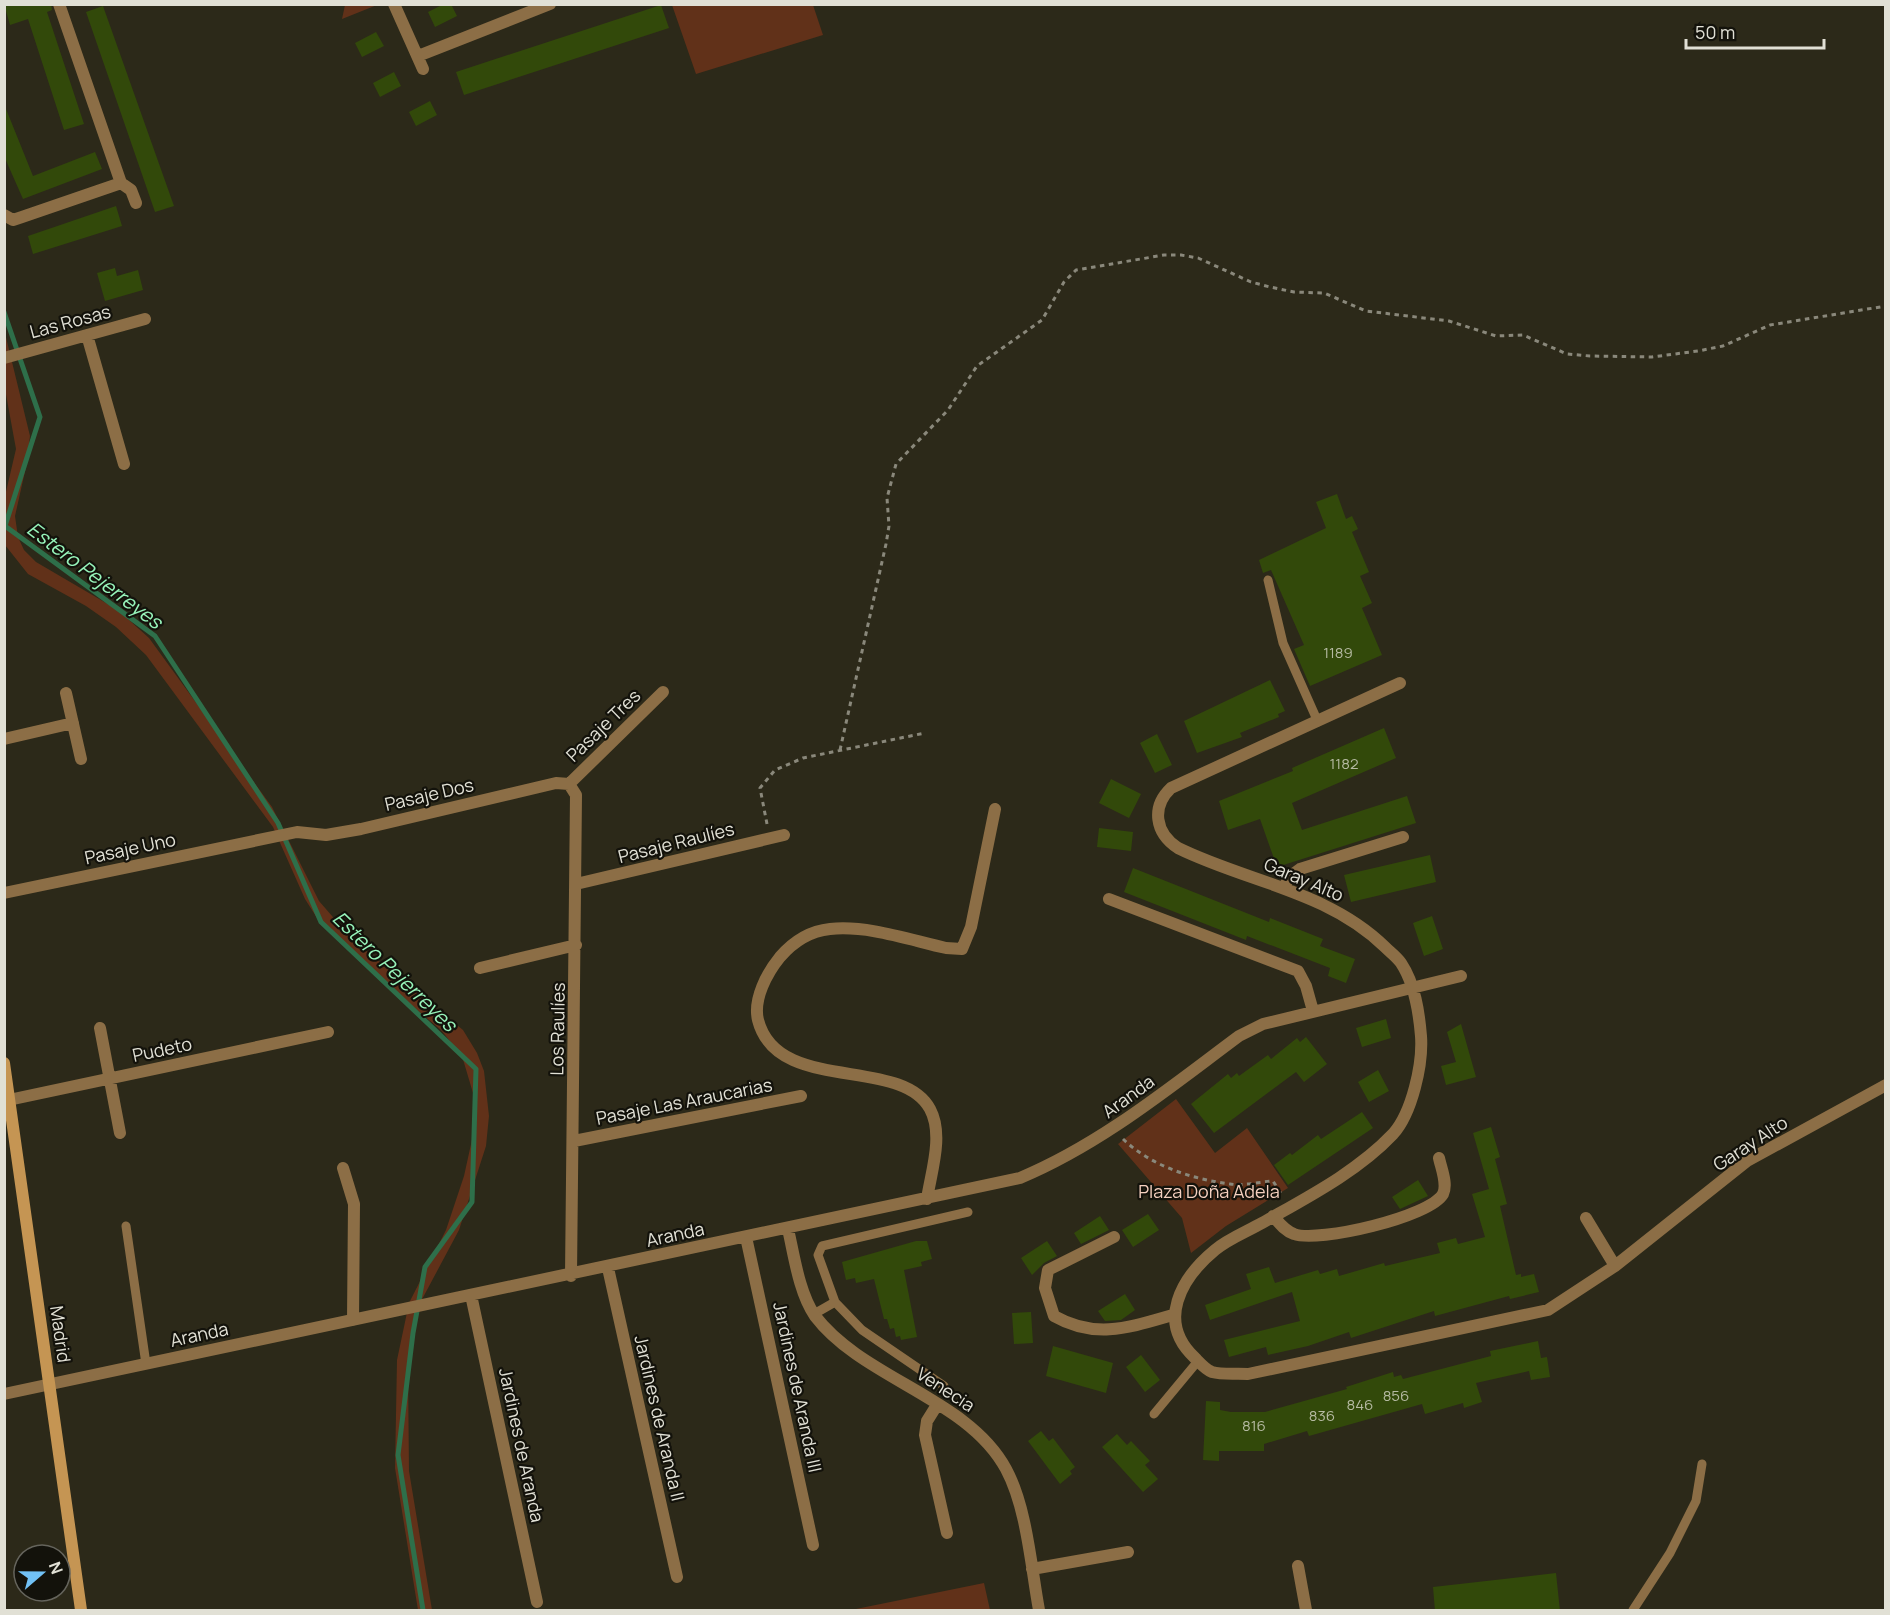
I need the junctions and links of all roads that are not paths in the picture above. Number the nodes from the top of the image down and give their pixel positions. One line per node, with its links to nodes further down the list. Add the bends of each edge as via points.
1 (59, 4): 6 (street)
2 (394, 4): 4 (street)
3 (550, 4): 4 (street)
4 (417, 56): 5 (street)
5 (423, 69)
6 (120, 183): 7 (street, via 131,190); 8 (street, via 13,220)
7 (136, 203)
8 (4, 215)
9 (145, 319): 10 (street, Las Rosas)
10 (87, 335): 11 (street, Las Rosas); 12 (street)
11 (4, 358)
12 (124, 464)
13 (1268, 580): 17 (lane, via 1283,643)
14 (1400, 683): 17 (street, Garay Alto)
15 (663, 692): 21 (street, Pasaje Tres)
16 (66, 693): 18 (street)
17 (1318, 722): 27 (street, Garay Alto, via 1171,788 1158,805 1158,821 1169,842 1188,853)
18 (73, 723): 19 (street); 20 (street)
19 (4, 739)
20 (81, 759)
21 (569, 784): 25 (street, Pasaje Dos, via 556,783 361,829 326,835 297,832); 26 (street, Los Raulíes, via 576,795)
22 (995, 809): 46 (street, via 962,949 849,928 827,929 809,934 779,958 757,1000 761,1030 772,1047 788,1059 900,1086 917,1094 930,1110 937,1135)
23 (784, 835): 26 (street, Pasaje Raulíes)
24 (1403, 837): 27 (street, via 1300,869 1289,877)
25 (263, 839): 28 (street, Pasaje Uno)
26 (576, 884): 30 (street, Los Raulíes)
27 (1284, 888): 33 (street, Garay Alto, via 1339,912 1373,935 1401,962)
28 (4, 893)
29 (1109, 899): 34 (street, via 1298,971)
30 (576, 945): 31 (street); 43 (street, Los Raulíes)
31 (480, 968)
32 (1461, 976): 33 (street, Aranda)
33 (1413, 989): 34 (street, Aranda); 48 (street, Garay Alto, via 1422,1052 1413,1095 1394,1133 1363,1161)
34 (1313, 1011): 46 (street, Aranda, via 1263,1024 1239,1036 1077,1152 1020,1178)
35 (100, 1028): 38 (street)
36 (328, 1032): 38 (street, Pudeto)
37 (4, 1063): 41 (street, Madrid)
38 (111, 1079): 41 (street, Pudeto); 42 (street)
39 (1886, 1084): 54 (street, Garay Alto, via 1747,1161)
40 (801, 1096): 43 (street, Pasaje Las Araucarias)
41 (7, 1100): 64 (street, Madrid)
42 (120, 1133)
43 (574, 1141): 56 (street, Los Raulíes)
44 (1439, 1158): 48 (street, via 1443,1194 1412,1215 1341,1232 1304,1236 1286,1231)
45 (343, 1168): 61 (street, via 354,1204)
46 (927, 1199): 51 (street, Aranda)
47 (968, 1212): 58 (lane, via 822,1246 818,1256)
48 (1273, 1216): 60 (street, Garay Alto, via 1215,1249 1193,1272 1176,1301)
49 (1586, 1218): 54 (street)
50 (126, 1226): 63 (lane)
51 (788, 1229): 52 (street, Aranda); 59 (street, Venecia)
52 (746, 1237): 55 (street, Aranda); 71 (street, Jardines de Aranda III)
53 (1114, 1237): 60 (street, via 1048,1270 1045,1288 1054,1316 1108,1331)
54 (1615, 1266): 62 (street, Garay Alto, via 1548,1310 1248,1374 1210,1372)
55 (608, 1268): 56 (street, Aranda); 75 (street, Jardines de Aranda II)
56 (571, 1276): 57 (street, Aranda)
57 (471, 1295): 61 (street, Aranda); 76 (street, Jardines de Aranda)
58 (835, 1302): 59 (lane); 65 (lane, via 862,1330)
59 (814, 1314): 67 (street, Venecia, via 847,1346)
60 (1173, 1315): 62 (street, Garay Alto, via 1177,1331)
61 (353, 1320): 63 (street, Aranda)
62 (1198, 1361): 68 (lane)
63 (146, 1364): 64 (street, Aranda)
64 (50, 1385): 66 (street, Aranda); 77 (street, Madrid)
65 (944, 1386)
66 (4, 1394)
67 (937, 1406): 70 (street, via 927,1421 925,1435); 74 (street, Venecia, via 976,1429 1006,1469 1018,1498)
68 (1154, 1414)
69 (1702, 1464): 80 (lane, via 1696,1501 1670,1553)
70 (947, 1533)
71 (813, 1545)
72 (1128, 1552): 74 (street)
73 (1298, 1566): 79 (street)
74 (1032, 1569): 78 (street, Venecia)
75 (677, 1577)
76 (537, 1602)
77 (81, 1611)
78 (1039, 1611)
79 (1306, 1611)
80 (1633, 1611)

